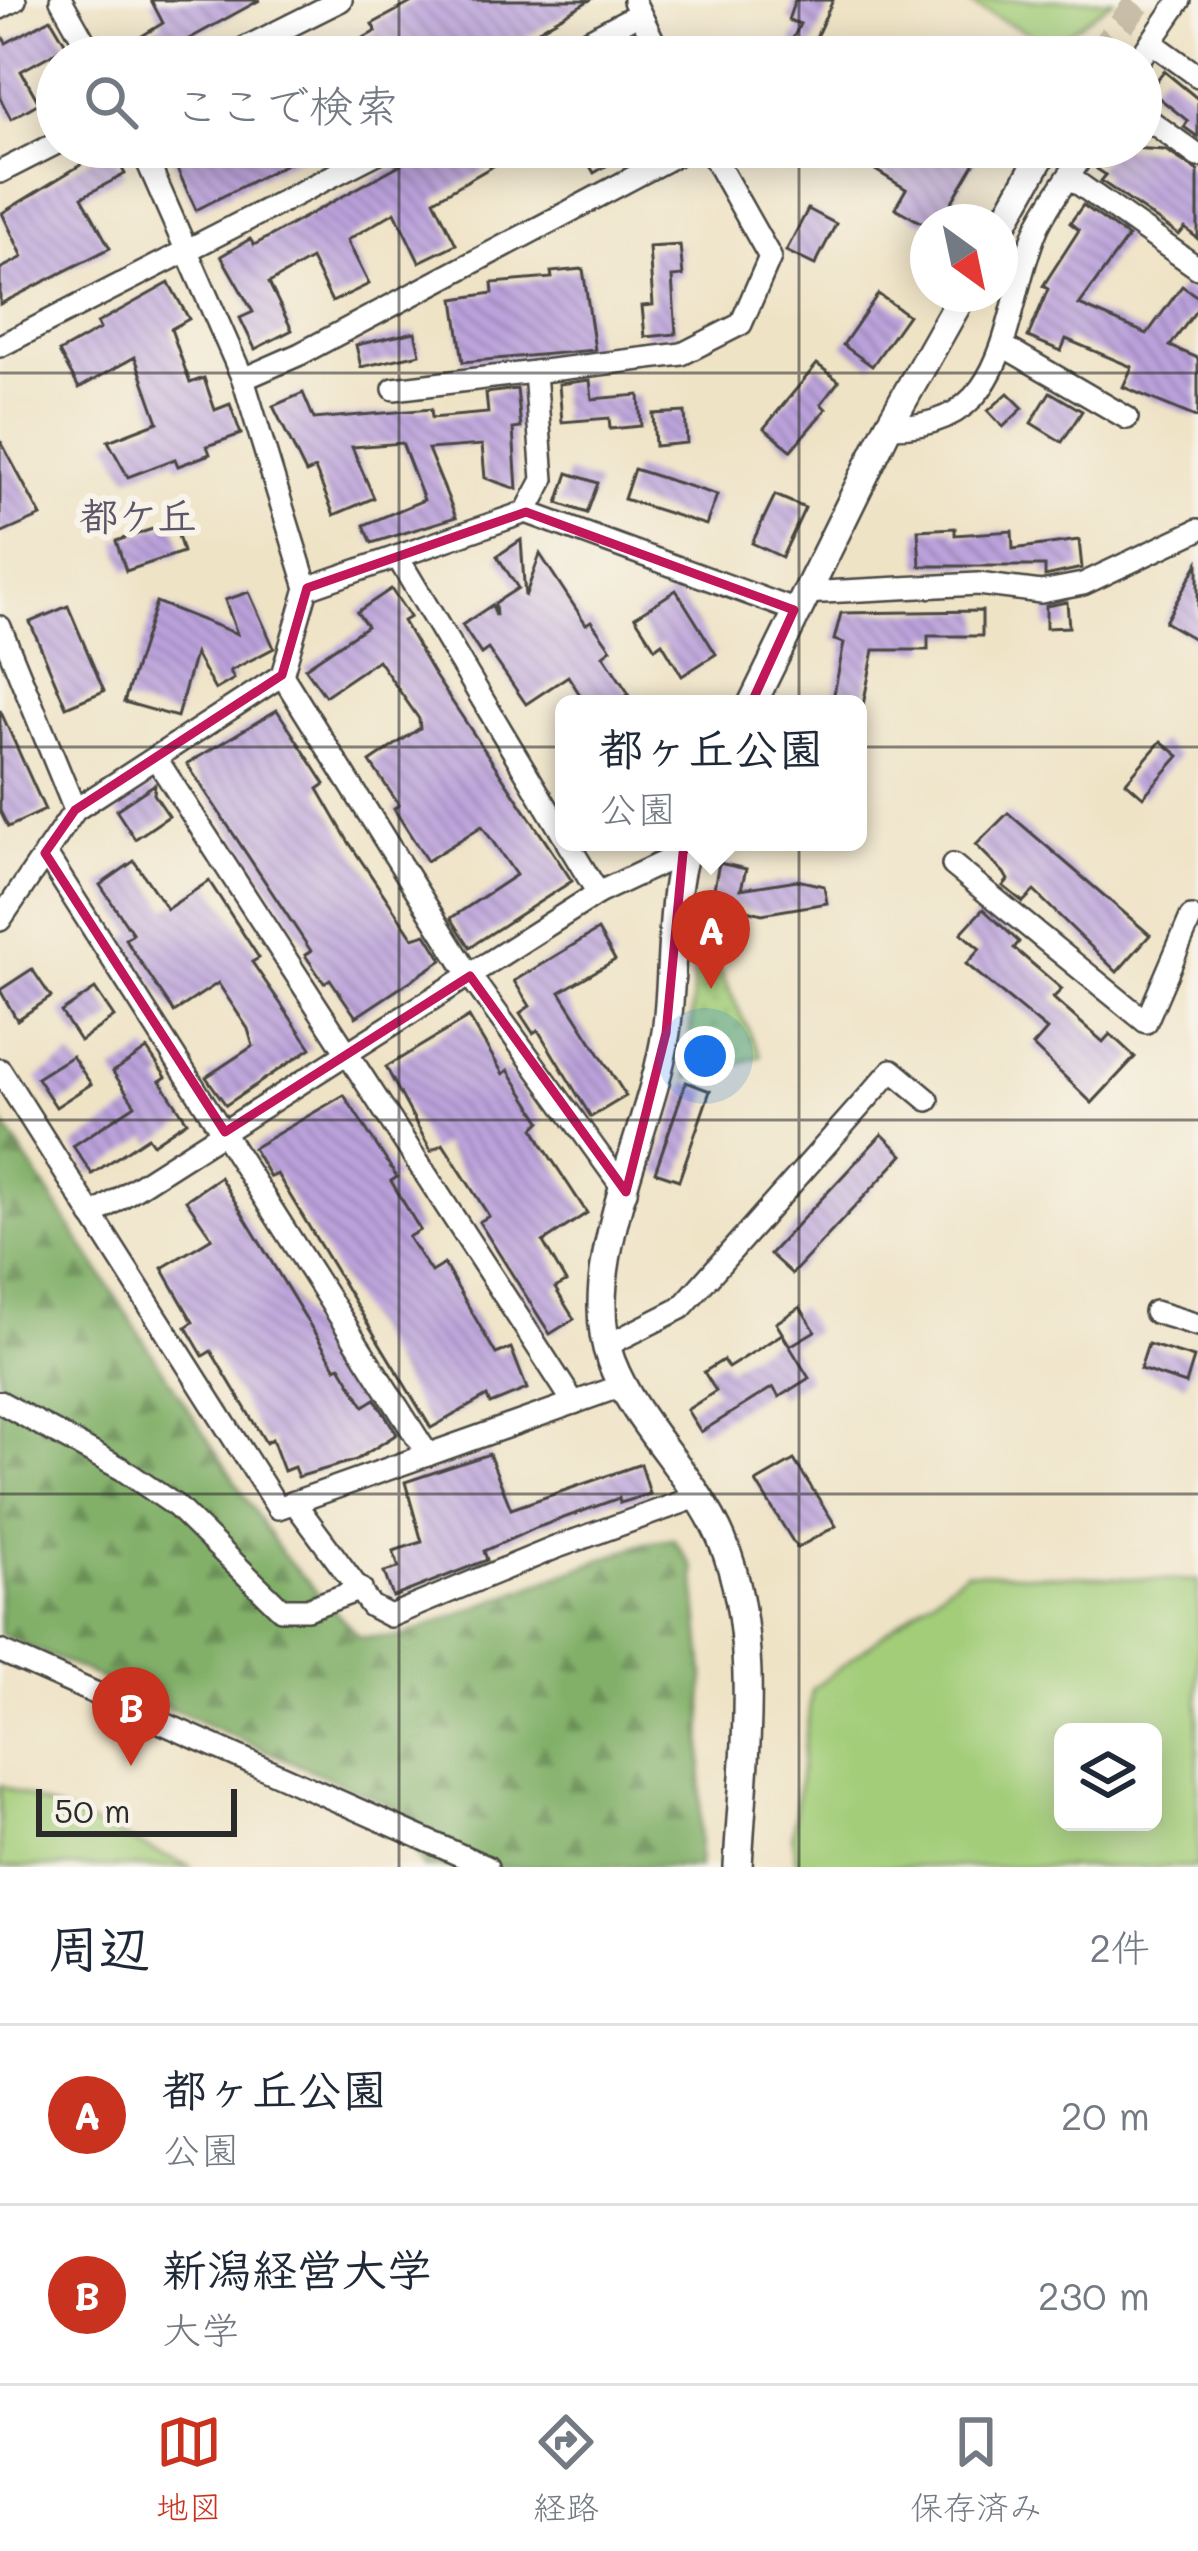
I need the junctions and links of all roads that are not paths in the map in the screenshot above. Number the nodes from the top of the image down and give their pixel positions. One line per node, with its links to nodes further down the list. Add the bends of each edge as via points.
1 (15, 0): 6 (street)
2 (61, 0): 7 (street)
3 (341, 0): 8 (street)
4 (1180, 0): 11 (street)
5 (636, 7): 9 (street); 10 (street)
6 (0, 8)
7 (81, 36)
8 (269, 36)
9 (590, 36)
10 (650, 36)
11 (1156, 36)
12 (1162, 58): 13 (street)
13 (1198, 76)
14 (1162, 129): 16 (street)
15 (36, 153): 23 (street)
16 (1198, 156)
17 (151, 168): 26 (street)
18 (349, 168): 26 (street)
19 (651, 168): 32 (street)
20 (720, 168): 31 (street, via 770,257 741,325 682,354)
21 (1034, 168): 25 (street)
22 (1075, 168): 24 (street)
23 (0, 172)
24 (1069, 177): 27 (street); 30 (street, via 1038,227)
25 (1014, 204)
26 (191, 251): 29 (street); 32 (street)
27 (1198, 268)
28 (953, 312): 35 (street)
29 (0, 346)
30 (1005, 347): 34 (street); 35 (street, via 967,406 926,428)
31 (535, 372): 33 (street); 36 (street, via 543,481)
32 (243, 379): 39 (street)
33 (394, 389)
34 (1127, 418)
35 (887, 427): 40 (street)
36 (526, 512): 38 (street); 40 (street)
37 (1198, 530): 40 (street, via 1084,584 1041,592 978,584)
38 (398, 558): 39 (street); 46 (street)
39 (308, 588): 42 (street)
40 (799, 602): 43 (street)
41 (0, 627): 45 (street)
42 (282, 675): 44 (street); 55 (street)
43 (756, 695)
44 (157, 760): 45 (street); 56 (street)
45 (75, 810): 50 (street)
46 (555, 821)
47 (573, 851): 52 (street)
48 (680, 851): 52 (street)
49 (686, 851): 60 (street, via 666,1033)
50 (46, 854): 53 (street); 59 (street)
51 (953, 865): 54 (street, via 1147,1022)
52 (598, 893): 55 (street)
53 (0, 920)
54 (1196, 921)
55 (470, 976): 56 (street); 60 (street)
56 (349, 1053): 59 (street); 67 (street)
57 (0, 1070): 61 (street)
58 (928, 1100): 64 (street, via 892,1070 681,1308)
59 (225, 1132): 61 (street); 68 (street)
60 (626, 1192): 64 (street, via 608,1237)
61 (92, 1216): 70 (street, via 278,1508)
62 (1156, 1312): 63 (street)
63 (1198, 1325)
64 (608, 1345): 65 (street)
65 (624, 1385): 67 (street); 69 (street)
66 (0, 1402): 71 (street, via 176,1506 281,1609 307,1610)
67 (574, 1403): 68 (street)
68 (428, 1455): 70 (street)
69 (698, 1497): 71 (street, via 390,1616); 74 (street, via 722,1541 746,1682)
70 (294, 1502): 71 (street)
71 (362, 1589)
72 (0, 1651): 73 (street)
73 (487, 1867)
74 (738, 1867)

